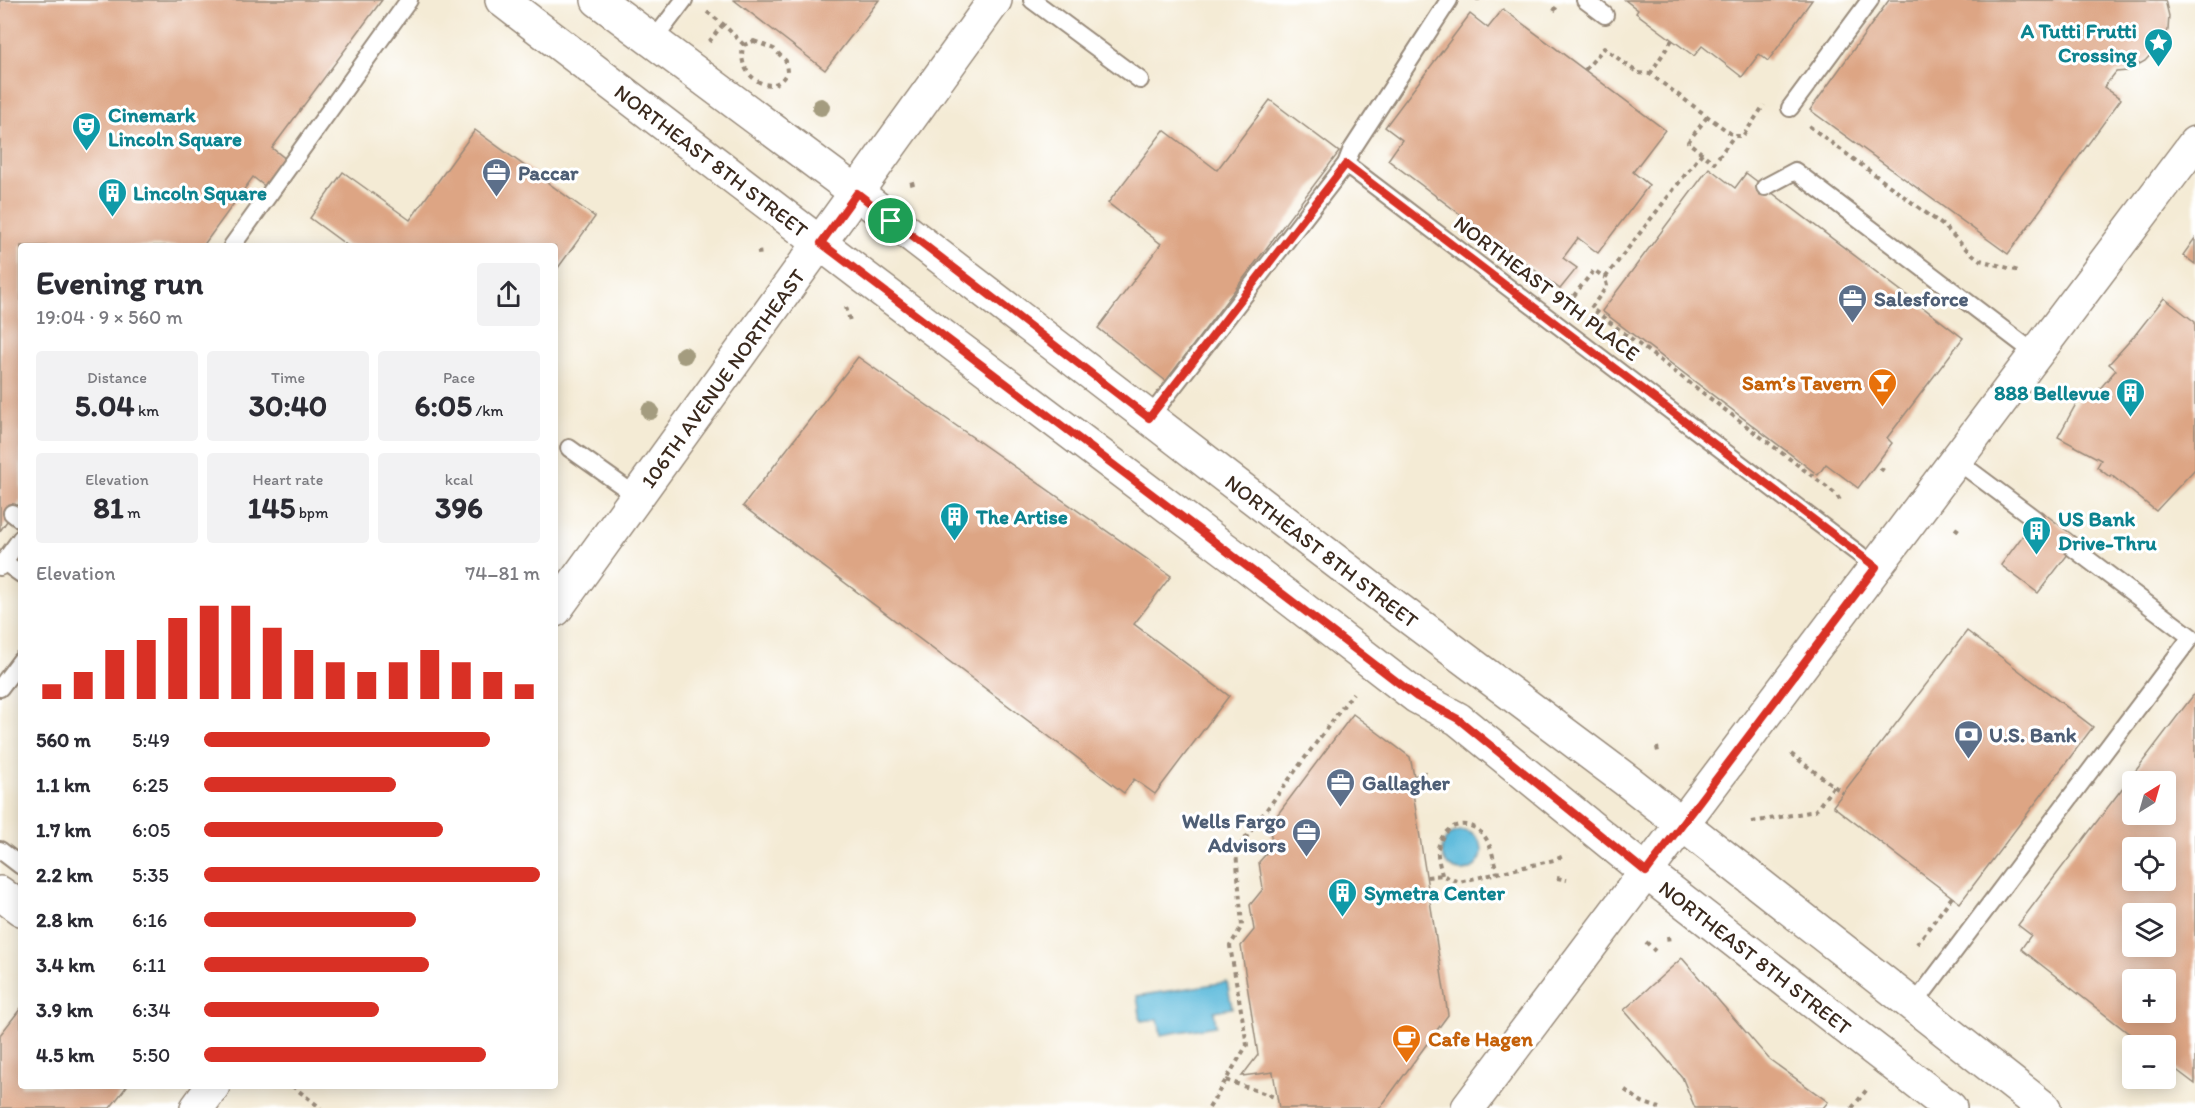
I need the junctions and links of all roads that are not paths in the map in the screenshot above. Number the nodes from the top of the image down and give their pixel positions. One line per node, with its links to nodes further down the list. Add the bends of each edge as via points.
1 (409, 0): 18 (lane)
2 (502, 0): 19 (main road, NORTHEAST 8TH STREET)
3 (598, 0): 11 (main road, NORTHEAST 8TH STREET)
4 (684, 0): 11 (lane)
5 (995, 0): 17 (main road, 106TH AVENUE NORTHEAST)
6 (1032, 0): 12 (lane)
7 (1449, 0): 15 (lane)
8 (1585, 0): 10 (lane)
9 (1870, 0): 13 (lane)
10 (1605, 15)
11 (653, 41): 17 (main road, NORTHEAST 8TH STREET)
12 (1140, 80)
13 (1790, 108)
14 (2195, 143): 20 (main road)
15 (1346, 164): 21 (lane); 29 (lane, NORTHEAST 9TH PLACE)
16 (1765, 187): 20 (lane, via 1796,171)
17 (857, 193): 19 (main road, 106TH AVENUE NORTHEAST); 21 (main road, NORTHEAST 8TH STREET)
18 (234, 243)
19 (821, 243): 24 (main road, 106TH AVENUE NORTHEAST); 37 (main road, NORTHEAST 8TH STREET, via 1417,697 1458,719)
20 (2037, 355): 23 (main road)
21 (1149, 418): 34 (main road, NORTHEAST 8TH STREET)
22 (569, 448): 24 (lane)
23 (1956, 460): 25 (lane); 29 (main road)
24 (638, 497): 31 (main road, 106TH AVENUE NORTHEAST)
25 (2035, 519)
26 (18, 542): 28 (lane)
27 (2073, 548): 40 (lane, via 2191,637)
28 (2, 564): 30 (lane)
29 (1876, 567): 34 (main road)
30 (18, 572)
31 (558, 606)
32 (18, 664): 33 (lane)
33 (0, 688)
34 (1681, 824): 37 (main road); 40 (main road, NORTHEAST 8TH STREET)
35 (0, 850): 36 (lane)
36 (18, 864)
37 (1646, 872): 43 (main road); 44 (main road, NORTHEAST 8TH STREET)
38 (0, 893): 39 (main road)
39 (18, 907)
40 (1913, 1006): 45 (main road, NORTHEAST 8TH STREET)
41 (211, 1089): 42 (main road)
42 (197, 1108)
43 (1468, 1108)
44 (1950, 1108)
45 (2044, 1108)

